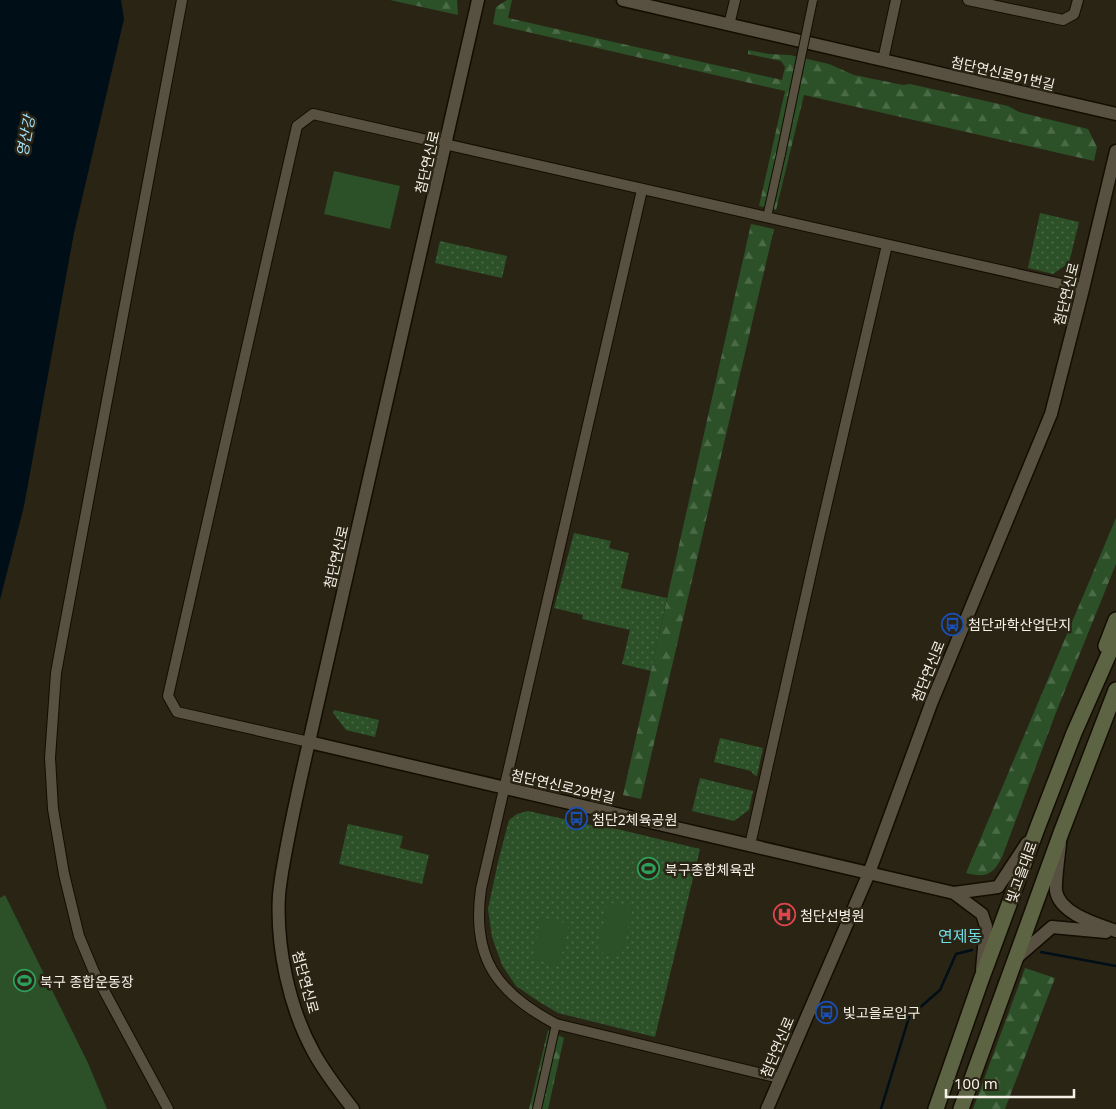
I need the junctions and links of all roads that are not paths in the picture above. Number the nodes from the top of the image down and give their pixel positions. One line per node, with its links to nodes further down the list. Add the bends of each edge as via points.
1 (182, 0): 36 (street, via 56,673 50,758 58,842 79,936 94,972)
2 (478, 0): 12 (street, 첨단연신로)
3 (622, 0): 9 (street, 첨단연신로91번길)
4 (735, 0): 9 (street)
5 (813, 0): 15 (street, bridge)
6 (896, 0): 10 (street)
7 (968, 0): 8 (street, via 1064,20 1074,14)
8 (1078, 0)
9 (729, 24): 10 (street, 첨단연신로91번길)
10 (883, 60): 11 (street, 첨단연신로91번길)
11 (1116, 114)
12 (446, 145): 14 (street); 23 (street, 첨단연신로); 23 (street, via 313,114 297,126 168,696 177,712)
13 (1116, 151): 17 (street, 첨단연신로)
14 (642, 190): 15 (street); 25 (street)
15 (767, 218): 16 (street)
16 (887, 245): 17 (street); 28 (street)
17 (1083, 289): 29 (street, 첨단연신로, via 1051,414 931,704)
18 (1116, 620): 22 (main road)
19 (1116, 638): 22 (main road, 빛고을대로)
20 (1116, 690): 24 (main road, 빛고을대로)
21 (1116, 699): 24 (main road)
22 (1074, 733): 26 (main road, 빛고을대로)
23 (309, 742): 25 (street, 첨단연신로29번길); 37 (street, 첨단연신로, via 279,894 283,967 312,1051)
24 (1096, 742): 27 (main road, 빛고을대로)
25 (505, 787): 28 (street, 첨단연신로29번길); 34 (street, via 478,908 481,942 498,981 517,1000)
26 (1038, 826): 30 (street, via 998,887); 33 (main road, 빛고을대로)
27 (1061, 833): 31 (street, via 1056,891 1065,907 1076,915); 32 (main road, 빛고을대로)
28 (750, 845): 29 (street, 첨단연신로29번길)
29 (869, 873): 30 (street, 첨단연신로29번길); 35 (street, 첨단연신로)
30 (954, 893): 33 (street, via 982,914 986,926)
31 (1116, 932): 32 (street, via 1052,927)
32 (1014, 960): 41 (main road, 빛고을대로)
33 (981, 980): 40 (main road, 빛고을대로)
34 (556, 1024): 35 (street); 38 (street)
35 (779, 1078): 39 (street, 첨단연신로)
36 (168, 1109)
37 (353, 1109)
38 (537, 1109)
39 (767, 1109)
40 (936, 1109)
41 (961, 1109)

